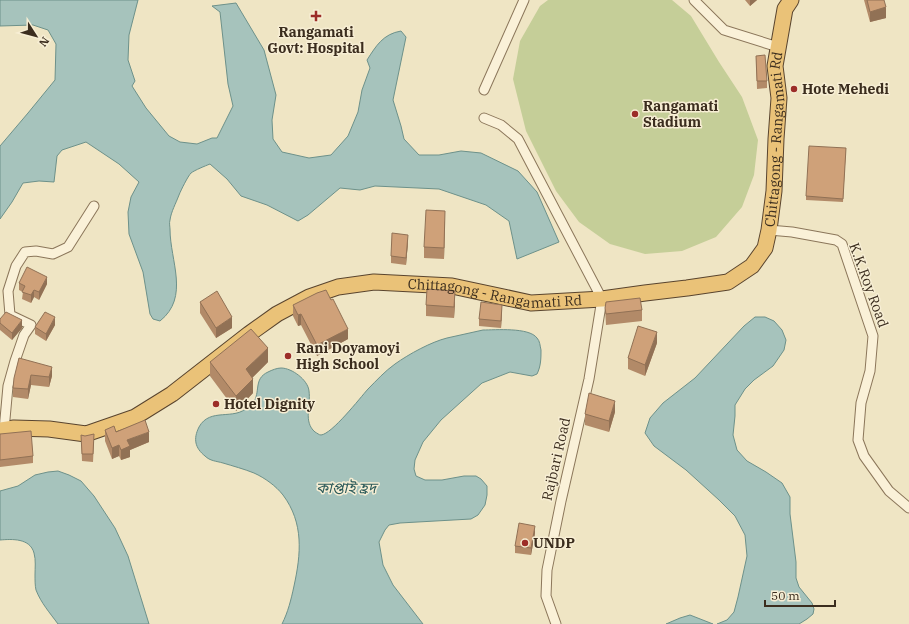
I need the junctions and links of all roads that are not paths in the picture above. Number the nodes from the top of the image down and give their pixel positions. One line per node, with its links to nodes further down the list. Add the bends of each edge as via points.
1 (524, 0): 5 (street)
2 (694, 0): 4 (street, via 724,30)
3 (788, 3): 4 (highway, Chittagong - Rangamati Rd)
4 (778, 47): 8 (highway, Chittagong - Rangamati Rd, via 775,66 779,98 774,191)
5 (484, 90)
6 (484, 118): 9 (street, via 501,125 518,139)
7 (94, 206): 10 (street, via 68,247 53,254 25,252 16,266 8,291 10,315 31,325 24,336 8,386)
8 (769, 230): 9 (highway, Chittagong - Rangamati Rd, via 765,248 752,266 728,282); 11 (street, K.K.Roy Road, via 836,240 842,244 873,336 870,371 861,403 858,440 864,456 889,491)
9 (602, 299): 10 (highway, Chittagong - Rangamati Rd, via 531,303 452,286 374,282 338,287 309,297 277,314 172,394 136,417 86,434 49,429); 12 (street, Rajbari Road, via 589,379 547,570 546,596)
10 (2, 430)
11 (909, 508)
12 (556, 624)

